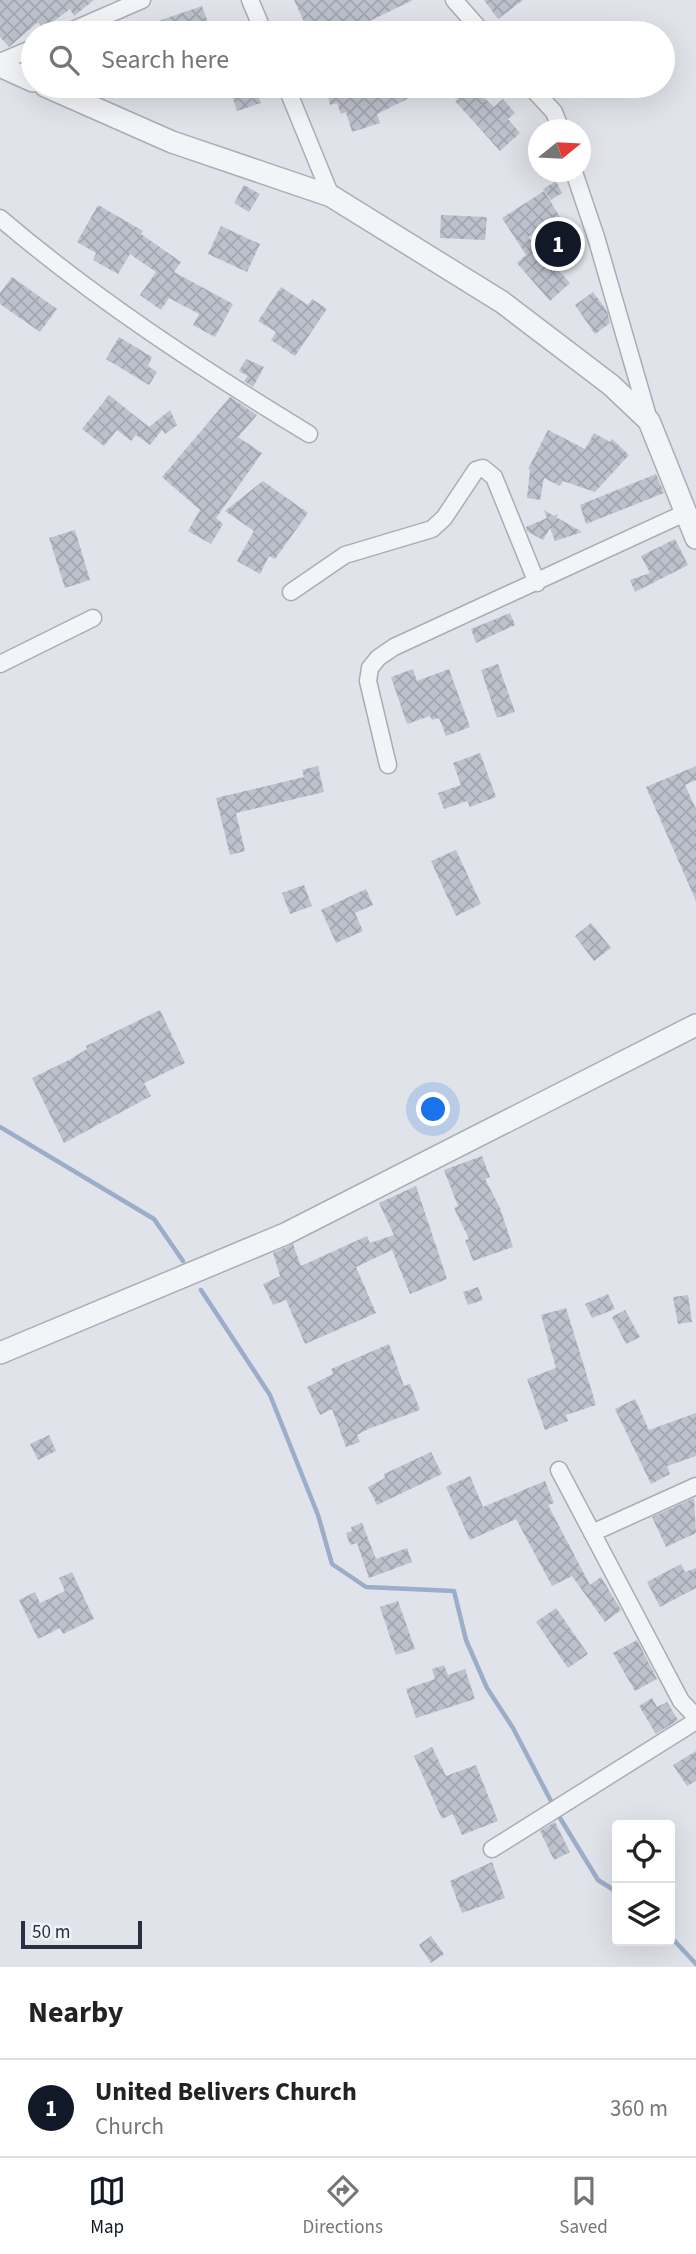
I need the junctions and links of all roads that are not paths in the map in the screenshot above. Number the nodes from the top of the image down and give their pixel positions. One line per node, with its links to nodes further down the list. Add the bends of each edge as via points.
1 (142, 0): 4 (street)
2 (250, 0): 5 (street)
3 (454, 0): 6 (street)
4 (94, 21)
5 (259, 21)
6 (472, 21)
7 (21, 54): 8 (street)
8 (0, 64): 9 (street)
9 (21, 75)
10 (72, 98): 15 (street, via 172,142)
11 (291, 98): 15 (street)
12 (541, 98): 13 (street)
13 (557, 119)
14 (577, 182): 17 (street)
15 (331, 196): 17 (street, via 502,302 611,385)
16 (0, 218): 18 (street, via 98,297)
17 (649, 421): 19 (street)
18 (309, 434)
19 (687, 512): 20 (street); 21 (street)
20 (696, 538)
21 (537, 583): 22 (street, via 494,477 483,468 476,470 432,529 345,555); 25 (street, via 378,658 368,681)
22 (291, 592)
23 (93, 618): 24 (street)
24 (0, 664)
25 (388, 765)
26 (696, 1025): 27 (street, via 285,1234)
27 (0, 1353)
28 (559, 1470): 30 (street)
29 (696, 1486): 30 (street)
30 (593, 1533): 31 (street, via 681,1701)
31 (696, 1719): 32 (street)
32 (492, 1849)

